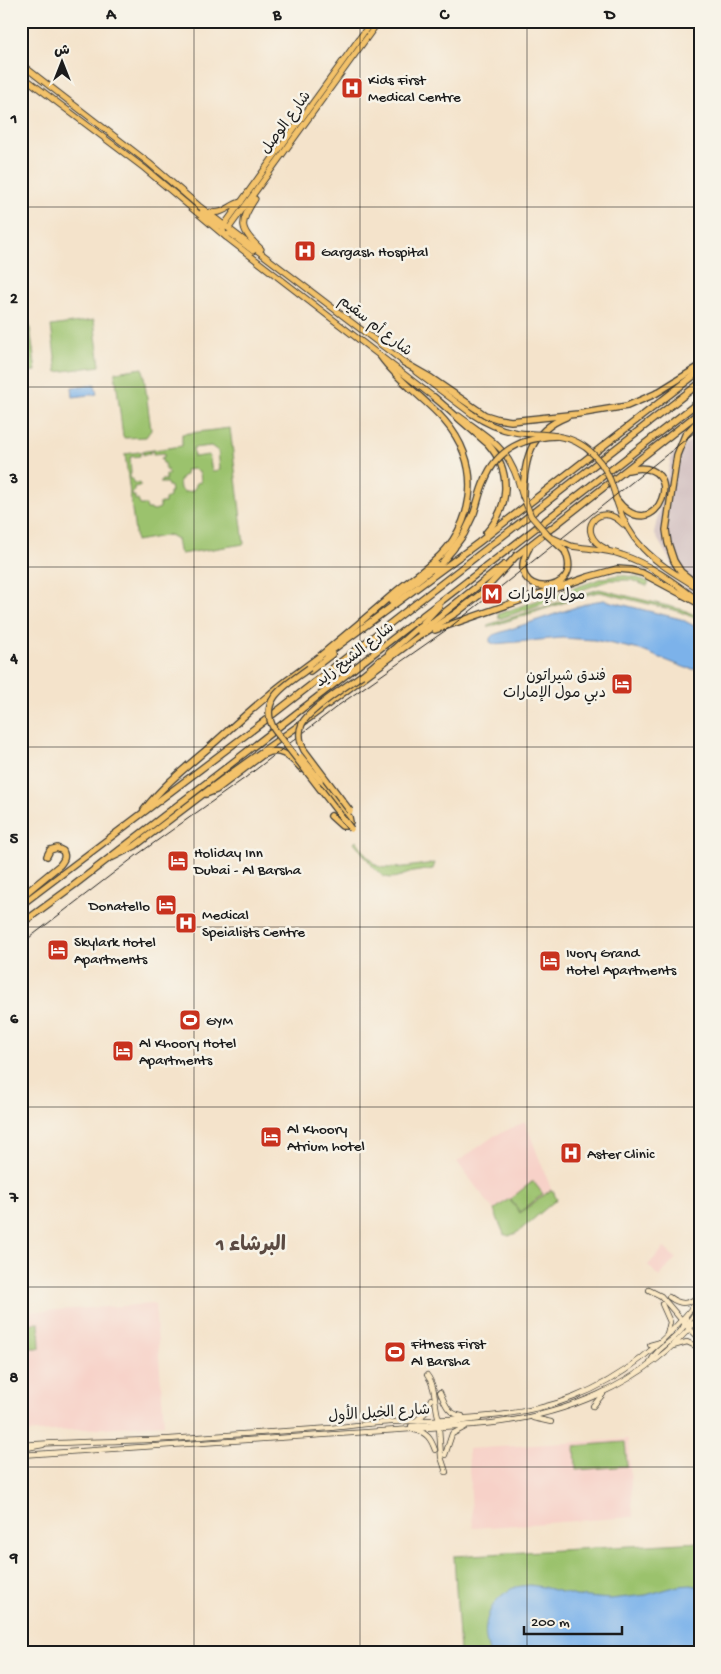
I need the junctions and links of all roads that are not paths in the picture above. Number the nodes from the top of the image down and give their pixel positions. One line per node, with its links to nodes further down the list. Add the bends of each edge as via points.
1 (376, 22): 2 (main road); 5 (main road, شارع الوصل); 8 (main road, شارع الوصل)
2 (391, 22)
3 (336, 61): 5 (main road)
4 (21, 64): 12 (main road, شارع أم سقيم)
5 (337, 70): 11 (main road, شارع الوصل)
6 (21, 75): 10 (main road, شارع أم سقيم, via 126,153)
7 (314, 119): 8 (main road)
8 (306, 122): 9 (main road, شارع الوصل)
9 (259, 187): 13 (main road, شارع الوصل); 15 (main road, via 245,215 244,226)
10 (181, 199): 13 (main road, via 191,202); 14 (main road, شارع أم سقيم)
11 (242, 202): 12 (main road, via 219,213); 13 (main road, شارع الوصل)
12 (199, 206): 13 (main road, شارع أم سقيم)
13 (224, 225): 14 (main road); 15 (main road, شارع أم سقيم)
14 (226, 237): 16 (main road, via 231,234); 17 (main road, شارع أم سقيم)
15 (264, 256): 16 (main road, شارع أم سقيم)
16 (270, 260): 18 (main road, شارع أم سقيم)
17 (381, 357): 22 (main road, شارع أم سقيم); 40 (highway, via 455,434 466,460 470,492 462,522 450,544)
18 (403, 362): 25 (highway, via 491,417 511,421); 27 (main road, شارع أم سقيم, bridge, via 489,424 509,431)
19 (700, 366): 25 (highway, via 639,402)
20 (700, 371): 33 (highway)
21 (700, 383): 47 (highway, شارع الشيخ زايد)
22 (434, 397): 29 (main road, شارع أم سقيم, via 491,439 510,459); 33 (highway, via 488,444 503,471 502,510)
23 (700, 401): 38 (highway, شارع الشيخ زايد)
24 (700, 412): 28 (highway)
25 (578, 414): 29 (highway, via 556,422 538,438 527,458)
26 (700, 419): 37 (highway, via 685,435 677,455 666,530 674,561 681,572)
27 (556, 436): 30 (main road, شارع أم سقيم, bridge, via 574,441 594,455 608,474); 40 (highway, bridge, via 528,440 501,456 486,477 474,513 454,548)
28 (626, 471): 30 (highway, via 641,468 654,472 662,482 663,499 652,512 640,515 628,511); 34 (highway)
29 (523, 496): 32 (main road, شارع أم سقيم, bridge, via 531,516)
30 (616, 499): 31 (main road, شارع أم سقيم)
31 (628, 530): 35 (main road, via 611,515 600,515 592,522 593,540); 37 (main road, شارع أم سقيم, via 655,561)
32 (544, 532): 34 (highway, bridge, via 565,551 569,563 564,578 554,585 533,583 523,568 524,557); 35 (main road, شارع أم سقيم, bridge, via 572,546)
33 (478, 543): 40 (highway)
34 (531, 545): 36 (highway)
35 (612, 552): 39 (main road, شارع أم سقيم, via 645,565)
36 (518, 555): 41 (highway, via 474,600); 42 (highway)
37 (700, 588)
38 (445, 599): 42 (highway); 51 (highway, شارع الشيخ زايد)
39 (700, 603): 41 (highway, via 642,573 613,570 446,625)
40 (370, 619): 43 (highway, via 360,633); 47 (highway, via 270,693 163,788)
41 (401, 650): 45 (highway)
42 (377, 663): 46 (highway, bridge, via 311,713 300,730 304,750)
43 (309, 669): 44 (highway, bridge, via 276,693 269,714 274,729); 48 (highway, bridge, via 280,695 274,705 273,716 280,730 350,822 348,826 342,826)
44 (322, 791): 45 (highway, bridge, via 290,756 278,751 263,754 216,790); 49 (highway, bridge)
45 (203, 794): 51 (highway, via 135,846)
46 (350, 811)
47 (139, 816): 53 (highway, شارع الشيخ زايد)
48 (331, 816)
49 (351, 829)
50 (46, 856): 52 (highway, via 57,848 63,851 64,860)
51 (108, 858): 54 (highway, شارع الشيخ زايد)
52 (21, 897)
53 (21, 905)
54 (21, 924)
55 (649, 1290): 61 (main road, via 661,1296)
56 (700, 1296): 57 (main road, via 684,1304); 61 (main road, شارع الخيل الأول, via 686,1316)
57 (669, 1297)
58 (662, 1304): 63 (main road, via 670,1322)
59 (700, 1306): 61 (main road)
60 (700, 1316): 61 (main road, شارع الخيل الأول)
61 (686, 1325): 62 (main road); 63 (main road, شارع الخيل الأول); 65 (main road, شارع الخيل الأول); 67 (main road, via 652,1357)
62 (700, 1339)
63 (664, 1340): 64 (main road); 74 (main road, شارع الخيل الأول, via 607,1382 575,1397)
64 (650, 1345)
65 (672, 1346): 66 (main road, via 687,1342); 67 (main road, شارع الخيل الأول)
66 (700, 1348)
67 (650, 1364): 70 (main road, شارع الخيل الأول)
68 (427, 1375): 78 (main road, via 433,1384)
69 (440, 1392): 73 (main road, via 450,1411)
70 (604, 1392): 72 (main road); 75 (main road, شارع الخيل الأول, via 560,1410)
71 (432, 1399): 76 (main road, via 425,1413)
72 (593, 1406)
73 (474, 1417): 74 (main road, شارع الخيل الأول); 78 (main road, شارع الخيل الأول)
74 (485, 1417): 78 (main road)
75 (532, 1417): 77 (main road); 79 (main road, شارع الخيل الأول)
76 (414, 1421): 78 (main road, شارع الخيل الأول); 83 (main road, شارع الخيل الأول, via 160,1439)
77 (551, 1422)
78 (439, 1423): 79 (main road, شارع الخيل الأول); 80 (main road, شارع الخيل الأول); 81 (main road); 92 (main road)
79 (472, 1426): 90 (main road, via 452,1434)
80 (405, 1429): 81 (main road, شارع الخيل الأول); 87 (main road, via 427,1436)
81 (392, 1430): 82 (main road, شارع الخيل الأول)
82 (272, 1439): 85 (main road); 88 (main road, شارع الخيل الأول)
83 (48, 1443): 84 (main road, شارع الخيل الأول); 86 (main road)
84 (21, 1444)
85 (267, 1444)
86 (21, 1449)
87 (435, 1450)
88 (70, 1452): 89 (main road, شارع الخيل الأول); 91 (main road)
89 (21, 1455)
90 (445, 1455)
91 (76, 1457)
92 (446, 1472)

